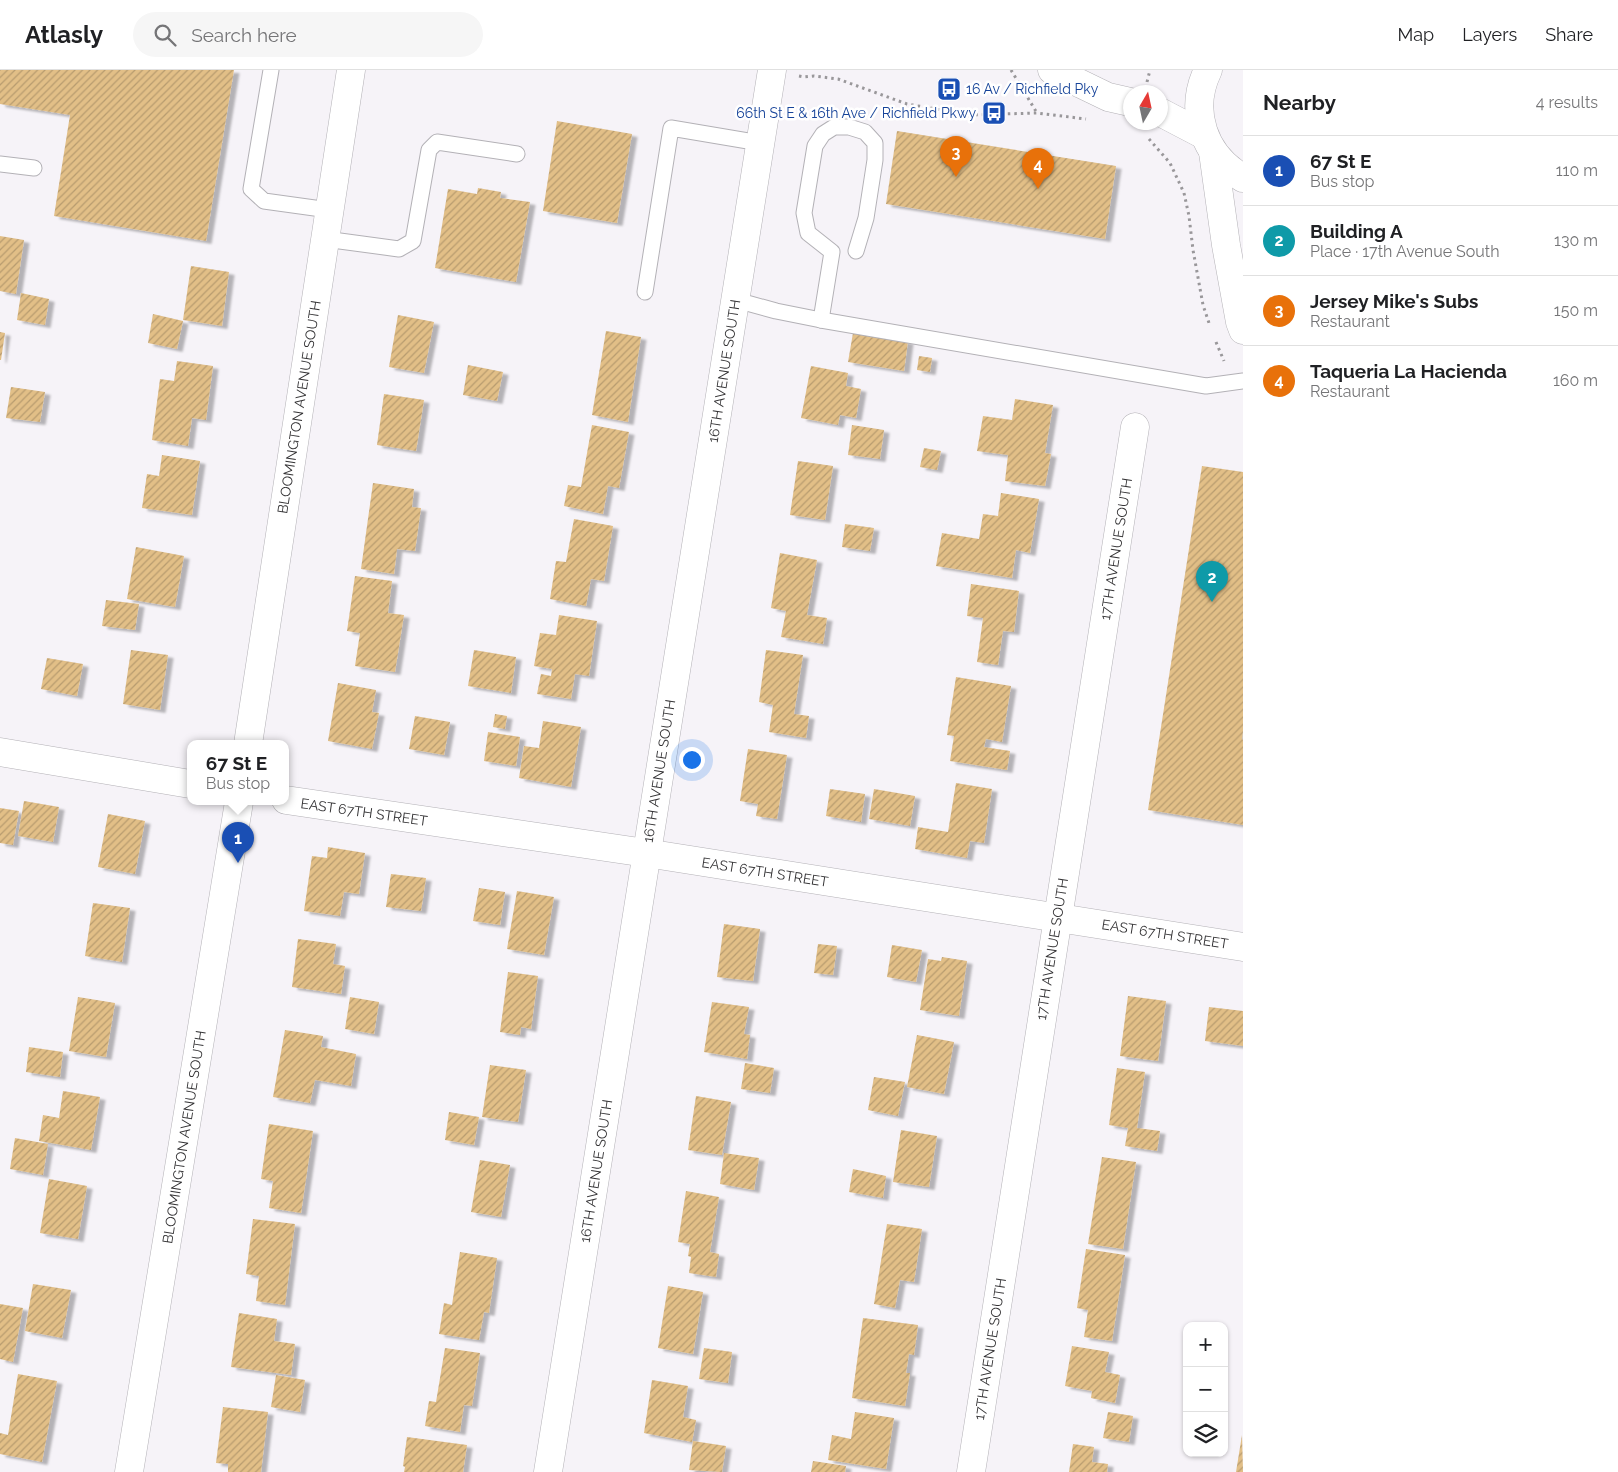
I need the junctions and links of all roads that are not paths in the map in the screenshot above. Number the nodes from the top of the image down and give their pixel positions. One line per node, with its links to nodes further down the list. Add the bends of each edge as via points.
1 (272, 70): 14 (lane, via 251,189 264,201)
2 (351, 70): 14 (street, BLOOMINGTON AVENUE SOUTH)
3 (772, 70): 8 (street, 16TH AVENUE SOUTH)
4 (1052, 70): 6 (street, via 1108,97)
5 (1208, 70): 9 (street, via 1202,83 1199,109)
6 (1123, 100)
7 (1168, 117): 9 (street)
8 (760, 143): 17 (lane, via 671,128); 18 (street, 16TH AVENUE SOUTH)
9 (1209, 144): 13 (street, via 1230,171); 20 (street)
10 (517, 154): 15 (lane, via 437,142 429,150 413,241 399,248)
11 (0, 164): 12 (lane)
12 (34, 168)
13 (1243, 178)
14 (329, 210): 15 (street, BLOOMINGTON AVENUE SOUTH)
15 (325, 239): 23 (street, BLOOMINGTON AVENUE SOUTH)
16 (856, 251): 19 (lane, via 866,218 875,143 865,132 834,127 823,134 815,146 804,213 808,232 832,252)
17 (644, 292)
18 (736, 300): 19 (lane); 28 (street, 16TH AVENUE SOUTH)
19 (821, 320): 21 (lane, via 1206,386)
20 (1243, 330)
21 (1243, 381)
22 (1135, 427): 29 (street, 17TH AVENUE SOUTH)
23 (249, 740)
24 (0, 752): 25 (street)
25 (187, 783)
26 (289, 800): 28 (street, EAST 67TH STREET)
27 (239, 805): 31 (street, BLOOMINGTON AVENUE SOUTH)
28 (646, 853): 29 (street, EAST 67TH STREET); 32 (street, 16TH AVENUE SOUTH)
29 (1057, 917): 30 (street, EAST 67TH STREET); 33 (street, 17TH AVENUE SOUTH)
30 (1243, 947)
31 (129, 1472)
32 (548, 1472)
33 (971, 1472)

